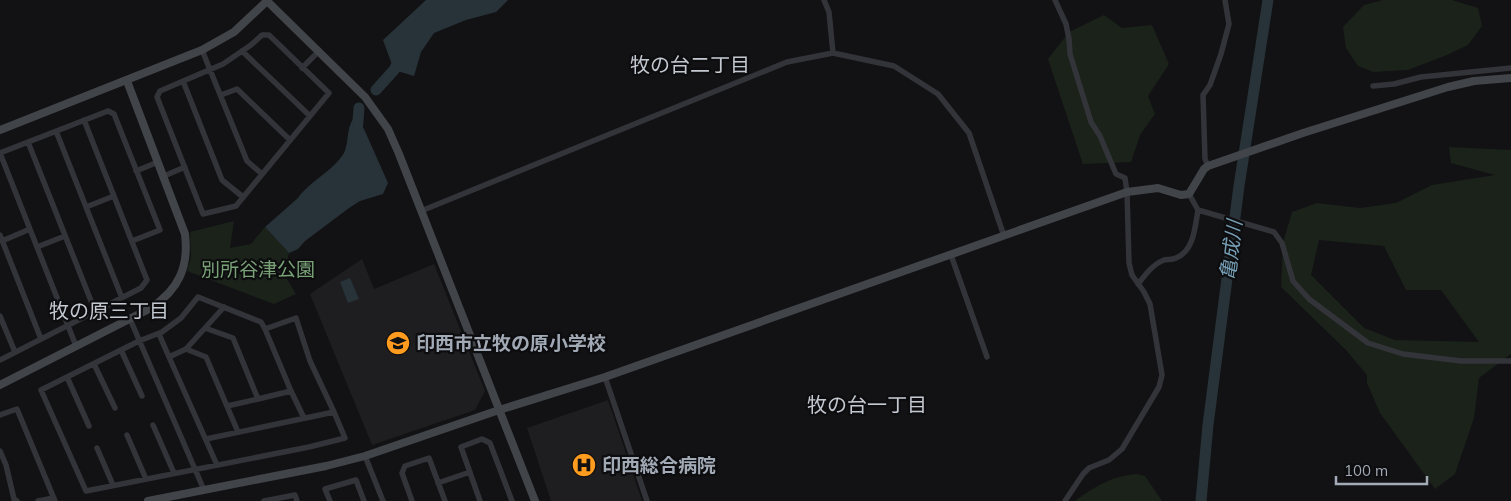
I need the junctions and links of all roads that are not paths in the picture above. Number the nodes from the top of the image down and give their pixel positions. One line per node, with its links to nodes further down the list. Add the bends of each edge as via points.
1 (267, 0): 5 (street, via 234,32); 7 (street)
2 (824, 0): 8 (street, via 829,12)
3 (1055, 0): 30 (street, via 1066,24 1070,54 1091,122 1116,174 1124,178)
4 (1225, 0): 25 (street, via 1229,24 1210,85 1203,95 1205,159)
5 (202, 50): 11 (street); 13 (street)
6 (242, 51): 9 (street, via 262,35 268,35); 11 (street); 17 (street)
7 (319, 51): 9 (street); 36 (street, via 365,97 388,129)
8 (833, 53): 36 (street, via 788,62); 39 (street, via 894,66 938,94 969,134)
9 (302, 68): 17 (street, via 329,93)
10 (1511, 68): 15 (street, via 1421,76)
11 (211, 70): 14 (street); 16 (street)
12 (1511, 78): 25 (street, via 1448,87)
13 (127, 80): 19 (street); 24 (street)
14 (183, 81): 26 (street, via 160,90 157,97); 33 (street, via 222,180)
15 (1373, 86)
16 (221, 95): 21 (street, via 237,90); 28 (street, via 247,161)
17 (310, 116): 21 (street)
18 (84, 120): 20 (street); 27 (street, via 108,111 114,114); 32 (street)
19 (0, 130)
20 (56, 131): 22 (street); 34 (street)
21 (290, 140): 28 (street)
22 (28, 142): 23 (street); 38 (street)
23 (0, 153): 37 (street)
24 (158, 162): 27 (street); 29 (street)
25 (1208, 166): 31 (street)
26 (185, 168): 29 (street); 33 (street, via 203,214 236,206)
27 (136, 170): 41 (street, via 160,230)
28 (262, 174): 33 (street)
29 (164, 176): 49 (street, via 185,234 184,268 167,296)
30 (1127, 192): 31 (street, via 1158,188 1181,195); 39 (street); 44 (street, via 1129,263)
31 (1189, 194): 35 (street)
32 (114, 196): 34 (street); 41 (street)
33 (243, 197)
34 (86, 207): 45 (street)
35 (1198, 210): 44 (street, via 1194,235 1188,247 1177,258 1164,260 1148,271); 63 (street, via 1274,232 1282,243 1293,281 1309,299 1368,343 1404,354 1461,361)
36 (422, 211): 73 (street)
37 (30, 229): 40 (street); 42 (street)
38 (65, 236): 42 (street); 47 (street)
39 (1004, 236): 43 (street)
40 (1, 238): 54 (street)
41 (132, 241): 45 (street, via 147,280 141,288)
42 (37, 247): 50 (street)
43 (951, 254): 61 (street); 66 (street)
44 (1138, 284): 108 (street, via 1150,304 1162,375 1159,388 1122,450 1109,460 1089,468)
45 (122, 298): 47 (street)
46 (224, 307): 51 (street); 52 (street, via 261,322); 53 (street, via 198,297 181,318)
47 (95, 311): 50 (street)
48 (0, 316): 59 (street)
49 (130, 319): 55 (street); 56 (street)
50 (68, 326): 54 (street); 56 (street)
51 (205, 328): 57 (street); 70 (street, via 233,338)
52 (265, 329): 68 (street); 74 (street, via 296,318 310,361)
53 (159, 334): 55 (street); 60 (street)
54 (41, 339): 59 (street)
55 (139, 341): 58 (street); 86 (street)
56 (76, 346): 67 (street)
57 (186, 349): 60 (street); 71 (street, via 206,357)
58 (121, 350): 64 (street); 69 (street)
59 (14, 352): 62 (street)
60 (169, 356): 81 (street)
61 (987, 357)
62 (0, 360)
63 (1511, 361)
64 (94, 364): 65 (street); 72 (street)
65 (67, 377): 78 (street); 91 (street, via 41,390 86,491)
66 (606, 377): 73 (street); 107 (street)
67 (0, 385)
68 (292, 391): 70 (street); 76 (street)
69 (142, 396)
70 (258, 399): 71 (street)
71 (227, 406): 79 (street)
72 (115, 408)
73 (499, 410): 84 (street); 106 (street)
74 (334, 412): 76 (street); 85 (street, via 345,438)
75 (0, 415): 93 (street, via 17,409)
76 (304, 418): 79 (street)
77 (153, 425): 88 (street)
78 (89, 426)
79 (238, 432): 81 (street)
80 (127, 435): 89 (street)
81 (206, 439): 85 (street)
82 (97, 448): 91 (street)
83 (0, 451): 94 (street)
84 (365, 456): 92 (street); 101 (street)
85 (217, 465): 86 (street)
86 (195, 469): 88 (street); 92 (street)
87 (470, 472): 90 (street); 104 (street); 105 (street, via 461,447 482,439 490,443)
88 (174, 473): 89 (street)
89 (146, 479): 91 (street)
90 (438, 483): 102 (street, via 429,458 405,466 402,473); 103 (street)
91 (113, 485)
92 (204, 490): 96 (street)
93 (55, 499): 95 (street)
94 (17, 501)
95 (38, 501)
96 (148, 501)
97 (264, 501): 98 (street, via 295,495)
98 (297, 501)
99 (330, 501): 100 (street, via 326,489 356,480)
100 (364, 501)
101 (383, 501)
102 (412, 501)
103 (445, 501)
104 (480, 501)
105 (512, 501)
106 (535, 501)
107 (647, 501)
108 (1065, 501)

